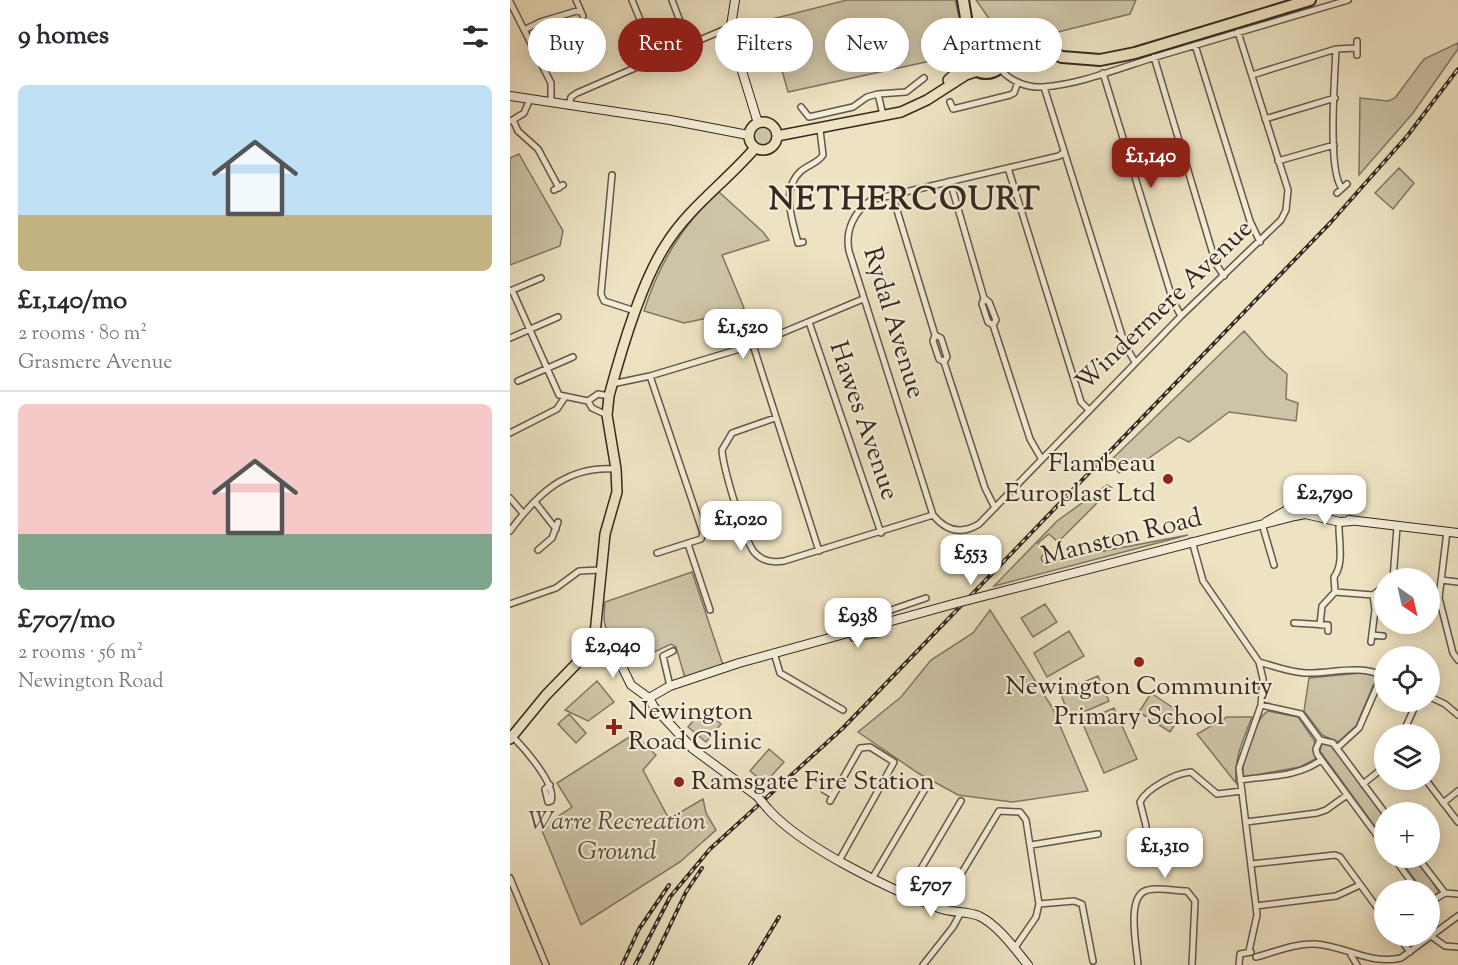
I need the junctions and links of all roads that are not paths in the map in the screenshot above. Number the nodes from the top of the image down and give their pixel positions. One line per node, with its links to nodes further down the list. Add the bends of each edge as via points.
1 (576, 0): 14 (street, via 582,13 540,22)
2 (632, 0): 9 (street)
3 (672, 0): 10 (street)
4 (735, 0): 11 (main road)
5 (963, 0): 12 (highway); 13 (highway)
6 (1310, 0): 20 (highway, via 1122,57 1081,60)
7 (1348, 0): 15 (street)
8 (510, 2): 14 (street)
9 (639, 18)
10 (678, 18)
11 (732, 18)
12 (966, 18)
13 (974, 18)
14 (524, 30): 37 (street, via 551,83)
15 (1238, 32): 17 (street); 29 (street, Windermere Avenue)
16 (1357, 41): 18 (street)
17 (1195, 45): 22 (street); 59 (street)
18 (1357, 48): 19 (street); 21 (street)
19 (1336, 49): 29 (street); 35 (street)
20 (1062, 56)
21 (1357, 56)
22 (1154, 57): 28 (street); 60 (street, via 1216,264)
23 (626, 72): 39 (street, via 577,93)
24 (743, 72): 44 (main road)
25 (957, 72): 41 (main road, via 925,96)
26 (975, 72): 41 (main road, via 909,109)
27 (1002, 72): 31 (street)
28 (1103, 73): 32 (street); 65 (street, via 1173,301)
29 (1252, 75): 42 (street, Windermere Avenue)
30 (924, 78): 33 (street, via 906,92)
31 (1018, 82): 32 (street); 38 (street, via 1010,95 953,109)
32 (1044, 87): 50 (street)
33 (878, 94): 40 (street, via 853,107 809,117); 41 (street)
34 (510, 96): 36 (main road)
35 (1335, 98): 42 (street); 48 (street)
36 (530, 99): 37 (main road); 43 (street, via 524,113)
37 (551, 102): 39 (main road)
38 (950, 102)
39 (569, 105): 46 (main road)
40 (801, 107)
41 (885, 114): 45 (main road)
42 (1265, 119): 51 (street, Windermere Avenue)
43 (511, 121): 55 (street, via 538,149)
44 (758, 123): 46 (main road); 47 (main road, via 772,125)
45 (820, 130): 47 (main road); 58 (street, via 824,155 802,170 790,190 798,243)
46 (748, 135): 49 (main road)
47 (777, 136): 49 (main road, via 768,149)
48 (1334, 145): 51 (street); 56 (street, via 1335,180 1344,186)
49 (755, 148): 64 (main road, via 708,194 665,245)
50 (1063, 153): 52 (street, Rydal Avenue); 72 (street, via 1129,354)
51 (1278, 161): 59 (street, Windermere Avenue, via 1287,190 1286,210)
52 (1008, 168): 54 (street, Rydal Avenue); 80 (street, via 1081,402)
53 (612, 175): 64 (street, via 601,294 604,301)
54 (950, 181): 57 (street, Rydal Avenue); 84 (street, via 984,298 982,304 988,322 993,325 1030,439)
55 (559, 188)
56 (1336, 193)
57 (892, 194): 63 (street, Rydal Avenue, via 868,202 849,228 849,251); 88 (street, via 935,335 944,347 944,362 985,488)
58 (803, 242)
59 (1260, 242): 60 (street, Windermere Avenue)
60 (1224, 276): 65 (street, Windermere Avenue)
61 (541, 278): 62 (street)
62 (511, 290): 68 (street)
63 (863, 299): 67 (street); 92 (street, Rydal Avenue)
64 (637, 312): 76 (main road)
65 (1181, 315): 72 (street, Windermere Avenue)
66 (558, 317): 68 (street)
67 (809, 322): 70 (street); 100 (street, Hawes Avenue)
68 (529, 330): 69 (street); 73 (street)
69 (510, 338)
70 (753, 345): 74 (street); 82 (street)
71 (573, 357): 73 (street)
72 (1135, 362): 80 (street, Windermere Avenue)
73 (545, 369): 75 (street); 78 (street, via 555,390)
74 (650, 376): 76 (street); 103 (street, via 703,533 701,539)
75 (518, 381)
76 (612, 384): 77 (main road)
77 (609, 396): 79 (street, via 598,394); 81 (main road)
78 (565, 397): 79 (street); 83 (street, via 557,409)
79 (588, 401): 81 (street, via 592,408)
80 (1088, 409): 84 (street, Windermere Avenue)
81 (607, 415): 85 (main road)
82 (775, 417): 105 (street); 105 (street, via 732,433 722,450 725,470 755,553 776,563)
83 (510, 433)
84 (1041, 458): 88 (street, Windermere Avenue)
85 (616, 469): 87 (street, via 574,472); 108 (main road, via 617,492)
86 (510, 498): 91 (street)
87 (535, 502): 91 (street); 104 (street, via 557,526 552,538)
88 (995, 508): 92 (street, Windermere Avenue, via 979,524 964,530 943,526)
89 (1290, 508): 90 (main road, Manston Road, via 1292,502 1299,500); 93 (main road); 94 (main road, Manston Road)
90 (1306, 510): 93 (main road, Manston Road); 96 (main road, Manston Road, via 1340,522 1352,520)
91 (522, 512): 97 (street)
92 (933, 515): 100 (street)
93 (1294, 516): 94 (main road, Manston Road)
94 (1263, 523): 101 (main road, Manston Road); 106 (street)
95 (1340, 527): 111 (street)
96 (1397, 527): 98 (main road, Manston Road); 107 (street)
97 (510, 531)
98 (1447, 531): 99 (main road, Manston Road); 109 (street)
99 (1458, 532)
100 (880, 533): 105 (street)
101 (1192, 541): 122 (main road, Manston Road, bridge); 130 (street, via 1203,581)
102 (660, 544): 103 (street, via 660,552)
103 (688, 544): 117 (street)
104 (538, 550)
105 (819, 551)
106 (1274, 565)
107 (1394, 568)
108 (600, 570): 116 (street, via 579,571 556,588); 125 (main road)
109 (1441, 580): 110 (street); 129 (street, via 1439,598 1452,653)
110 (1458, 582)
111 (1335, 592): 112 (street); 121 (street, via 1322,606)
112 (1373, 595): 115 (street)
113 (926, 598): 122 (street, Manston Road, via 856,622)
114 (717, 601): 117 (street)
115 (1374, 602)
116 (510, 604)
117 (708, 604): 118 (street)
118 (710, 610)
119 (1374, 617): 126 (street, via 1371,638)
120 (1294, 623): 121 (street)
121 (1320, 625): 123 (street, via 1328,625)
122 (851, 631): 124 (street, Manston Road, via 853,638); 128 (main road, Manston Road)
123 (1328, 631)
124 (882, 633)
125 (595, 634): 134 (main road, via 609,642 631,685); 139 (main road, via 581,659)
126 (1383, 636)
127 (674, 651): 132 (street, via 663,656)
128 (774, 653): 132 (main road, Manston Road); 137 (street, via 780,673)
129 (1458, 660)
130 (1258, 662): 131 (street, via 1296,672 1356,669); 136 (street, via 1263,679)
131 (1374, 674)
132 (670, 686): 134 (main road, Manston Road)
133 (1374, 696): 141 (street, via 1359,728)
134 (649, 698): 162 (main road, bridge, via 702,756 757,796 794,835)
135 (1440, 702): 138 (street)
136 (1261, 705): 140 (street, via 1301,714); 144 (street, via 1241,756)
137 (843, 710)
138 (1458, 715)
139 (513, 733): 147 (street)
140 (1320, 740): 141 (street); 142 (street, via 1316,749)
141 (1336, 748): 146 (street)
142 (1321, 759): 144 (street, via 1294,773); 152 (street)
143 (1374, 775): 146 (street)
144 (1240, 780): 150 (street)
145 (928, 784): 165 (street)
146 (1363, 784): 154 (street)
147 (550, 785)
148 (824, 790): 162 (street, via 832,798 861,748 870,747 894,762)
149 (1433, 790): 155 (street)
150 (1242, 791): 156 (street); 160 (street, via 1217,794 1188,772 1158,786 1140,802)
151 (1458, 791): 155 (street)
152 (1347, 795): 156 (street, via 1317,813); 158 (street)
153 (961, 801): 169 (street)
154 (1376, 802)
155 (1443, 803): 157 (street)
156 (1246, 822): 163 (street)
157 (1458, 822)
158 (1374, 831)
159 (1098, 834): 161 (street)
160 (1146, 841)
161 (1031, 845): 172 (street); 175 (street, via 1023,814 999,811)
162 (840, 860): 165 (main road)
163 (1251, 864): 167 (street, via 1335,855); 174 (street)
164 (1426, 868): 168 (street)
165 (873, 877): 169 (main road)
166 (510, 878): 191 (street)
167 (1360, 885): 173 (street); 174 (street, via 1336,897)
168 (1445, 893): 170 (street); 171 (street)
169 (906, 894): 175 (main road)
170 (1458, 894)
171 (1440, 896)
172 (1039, 904): 183 (street, via 1036,917); 186 (street, via 1078,901 1085,908 1085,929 1093,959)
173 (1374, 904)
174 (1256, 906): 184 (street)
175 (940, 909): 176 (main road)
176 (960, 914): 183 (main road, via 982,918); 192 (street)
177 (1458, 916): 178 (street)
178 (1440, 929)
179 (1440, 942): 182 (street)
180 (1406, 946): 185 (street)
181 (1418, 946): 185 (street)
182 (1458, 946)
183 (1014, 949): 193 (main road)
184 (1249, 951): 188 (street); 190 (street, via 1240,954)
185 (1410, 952): 189 (street)
186 (1099, 954)
187 (1351, 955): 188 (street, via 1314,944); 189 (street); 197 (street)
188 (1256, 957): 196 (street)
189 (1392, 963)
190 (1236, 964)
191 (546, 965)
192 (923, 965)
193 (1028, 965)
194 (1138, 965): 195 (street, via 1133,908 1139,894 1148,890 1187,891 1196,901)
195 (1192, 965)
196 (1255, 965)
197 (1357, 965)

